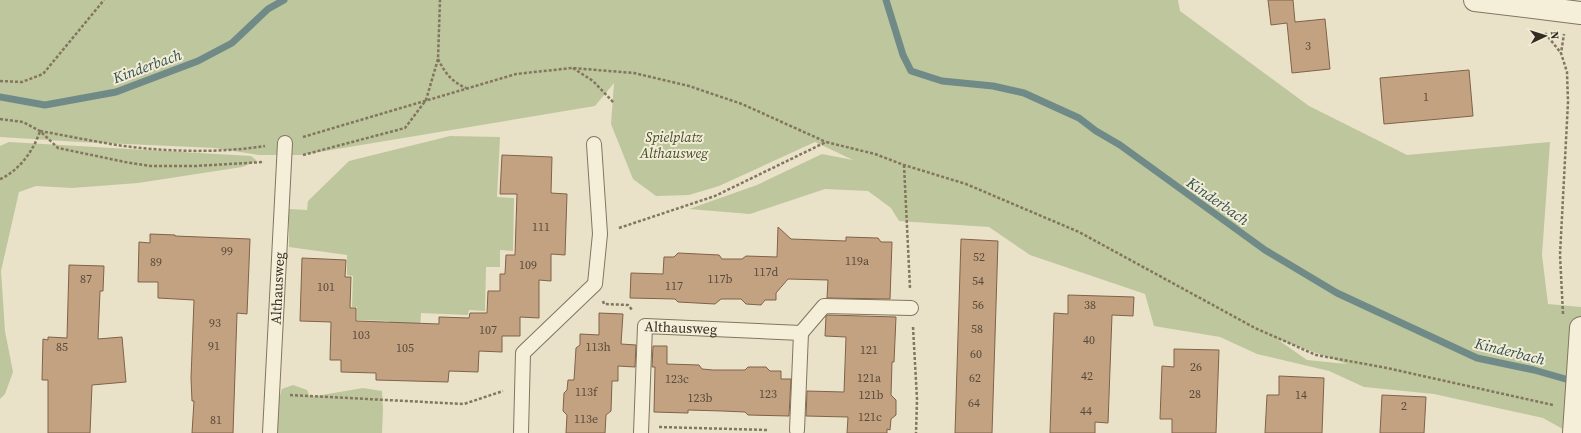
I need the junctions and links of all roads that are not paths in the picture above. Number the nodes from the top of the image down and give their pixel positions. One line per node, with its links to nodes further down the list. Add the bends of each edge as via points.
1 (1475, 0): 2 (street)
2 (1575, 12)
3 (285, 143): 11 (lane, Althausweg)
4 (594, 144): 12 (lane, via 600,234 595,284 524,353)
5 (911, 308): 7 (lane, via 824,306)
6 (1581, 328): 8 (street)
7 (801, 333): 9 (lane, Althausweg, via 644,326); 10 (lane)
8 (1570, 418)
9 (641, 430)
10 (797, 430)
11 (270, 433)
12 (522, 433)

